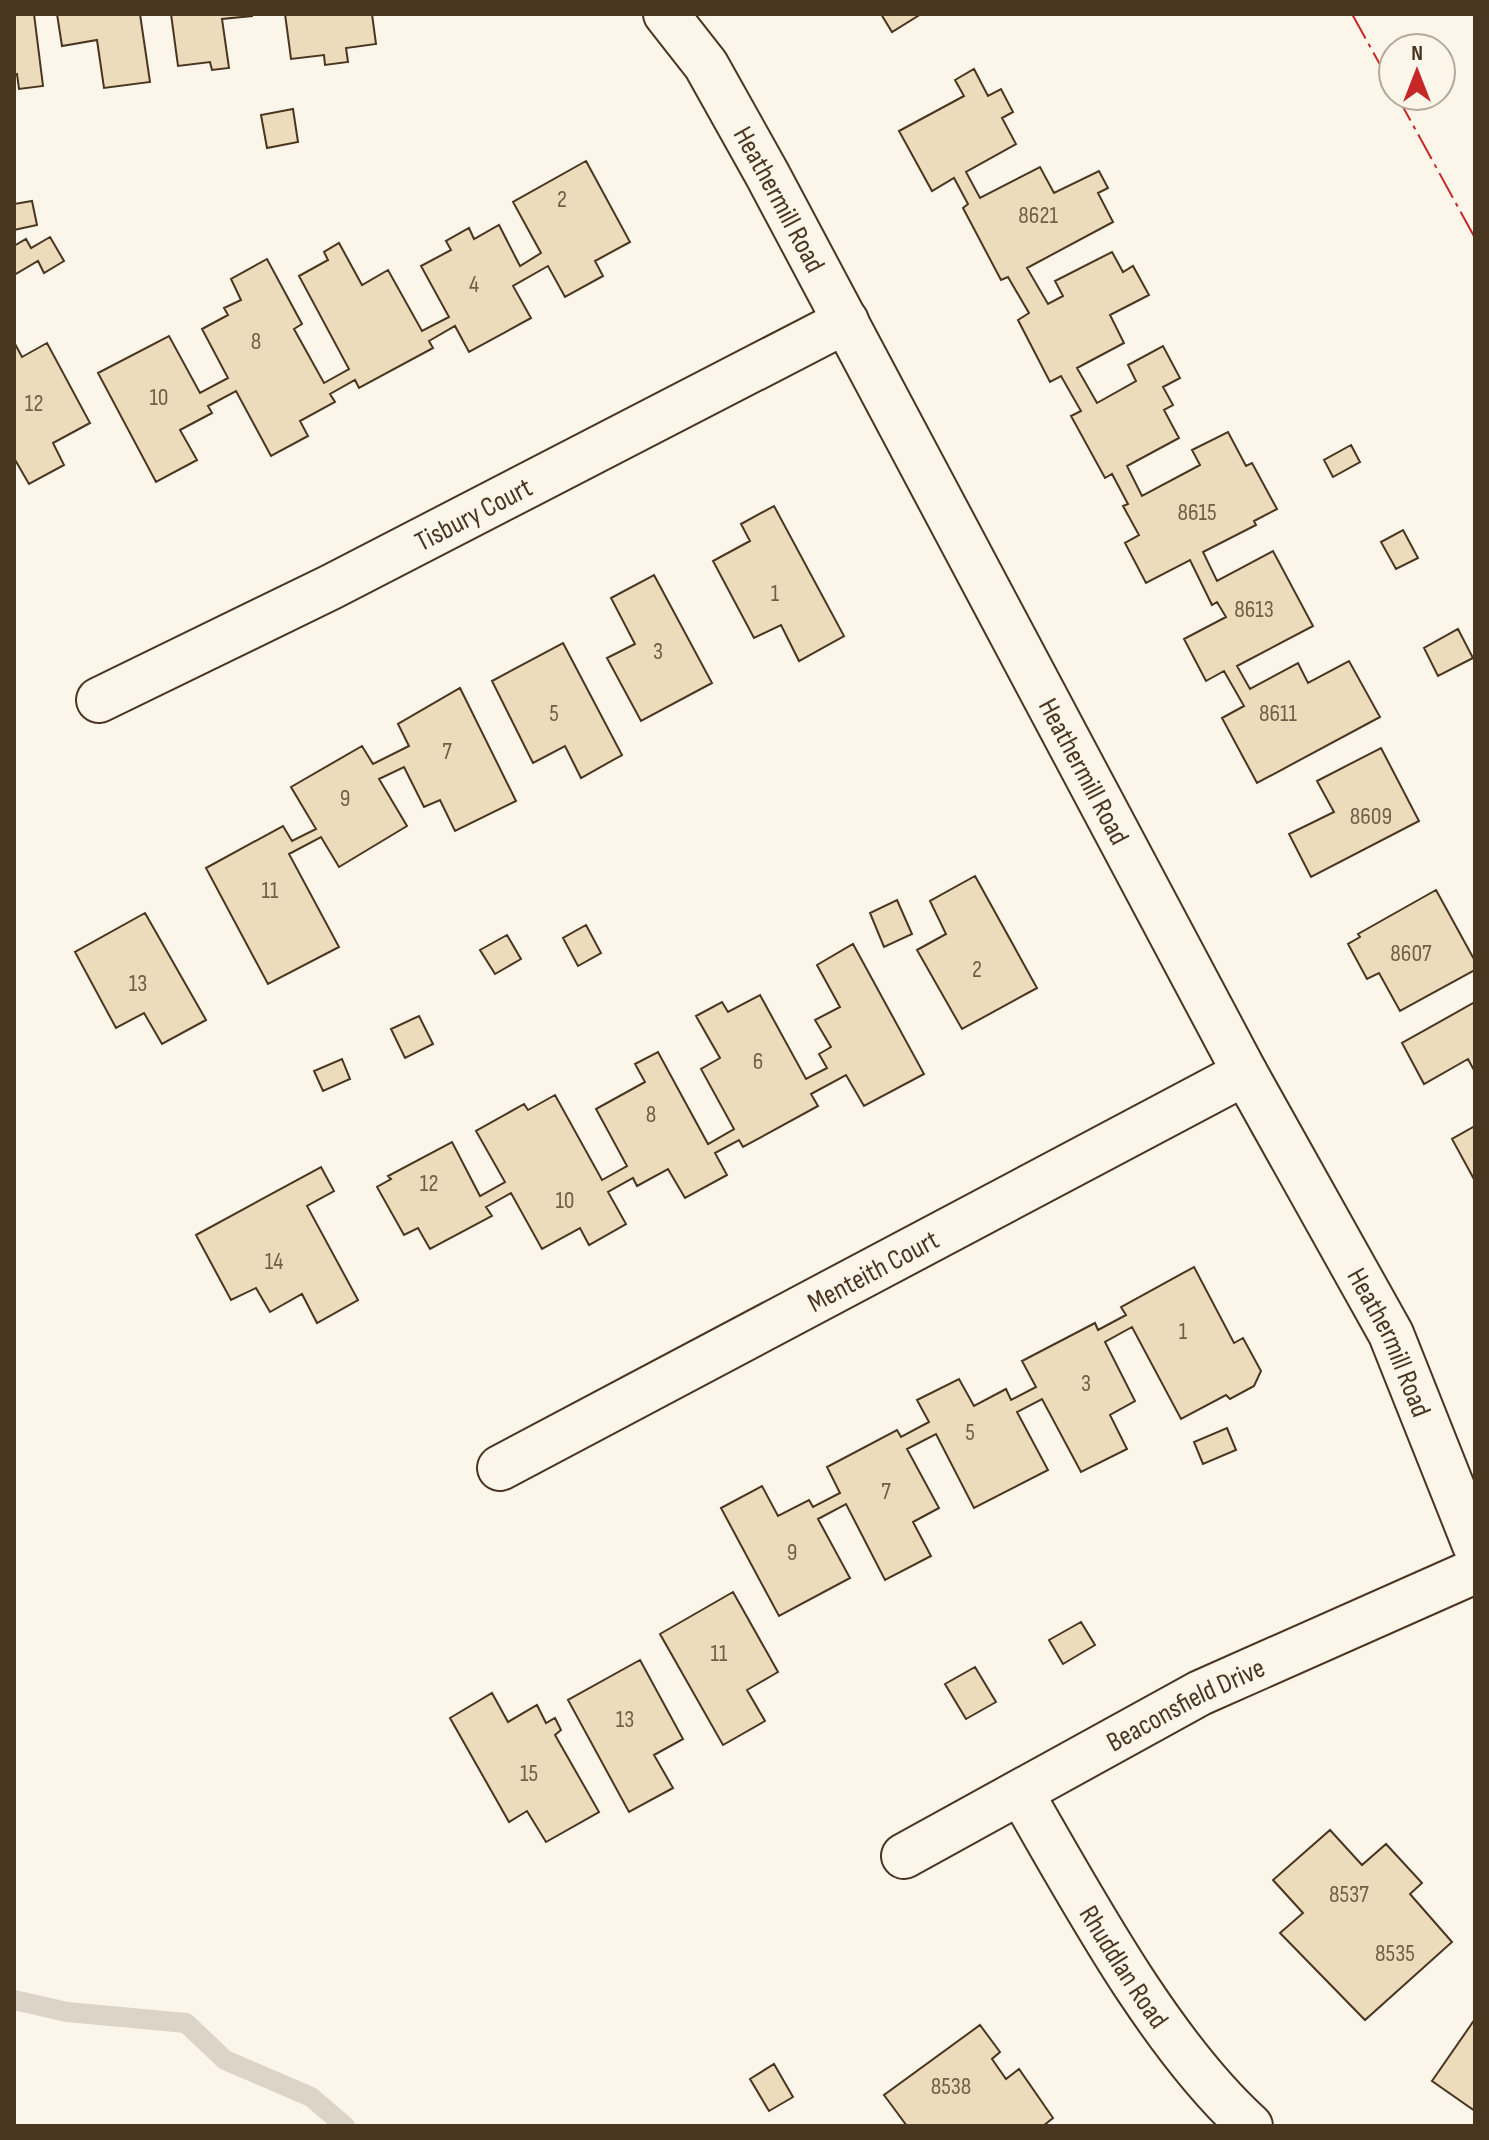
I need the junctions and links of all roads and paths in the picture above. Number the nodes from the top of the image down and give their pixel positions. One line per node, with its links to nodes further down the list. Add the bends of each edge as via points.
1 (666, 14): 2 (street, Heathermill Road, via 706,65)
2 (846, 321): 3 (street, Tisbury Court, via 331,587); 4 (street, Heathermill Road)
3 (99, 700)
4 (1245, 1073): 5 (street, Menteith Court); 6 (street, Heathermill Road, via 1391,1334)
5 (500, 1468)
6 (1475, 1545)
7 (1475, 1571): 8 (street, Beaconsfield Drive, via 1200,1693)
8 (1021, 1793): 9 (street, Beaconsfield Drive); 10 (street, Rhuddlan Road, via 1088,1909 1178,2045)
9 (904, 1856)
10 (1250, 2126)

